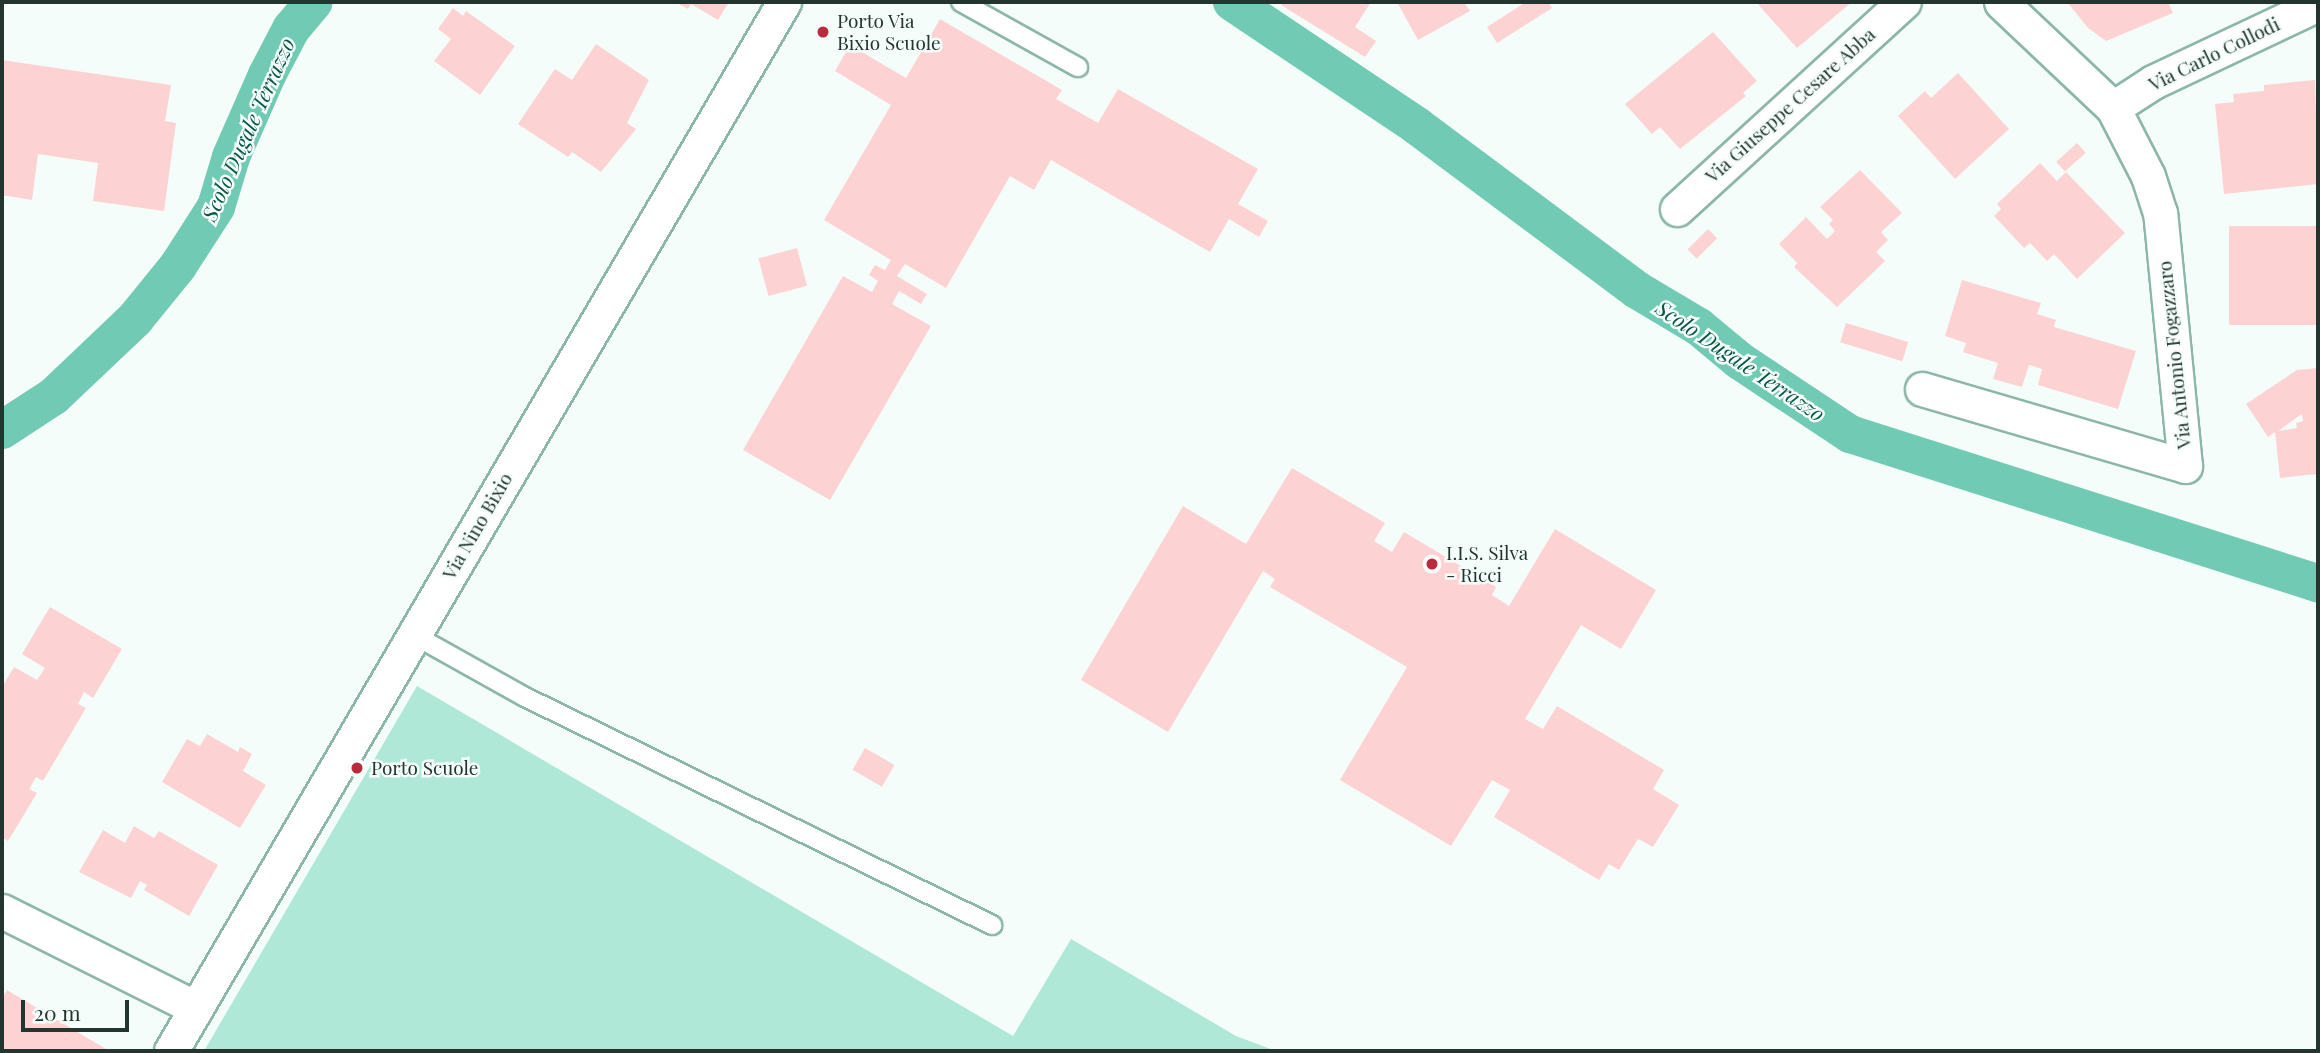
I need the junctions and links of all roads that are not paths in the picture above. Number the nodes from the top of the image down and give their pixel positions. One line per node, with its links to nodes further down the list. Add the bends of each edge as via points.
1 (784, 2): 10 (street, Via Nino Bixio)
2 (961, 2): 6 (lane)
3 (1904, 2): 8 (street, Via Giuseppe Cesare Abba)
4 (2001, 2): 7 (street)
5 (2318, 4): 7 (street, Via Carlo Collodi, via 2153,82)
6 (1078, 66)
7 (2113, 108): 9 (street, Via Antonio Fogazzaro, via 2148,176 2160,213 2185,466)
8 (1677, 209)
9 (1922, 389)
10 (414, 635): 12 (lane, via 525,697); 13 (street, Via Nino Bixio)
11 (2, 911): 13 (street)
12 (992, 925)
13 (196, 1008): 14 (street, Via Nino Bixio)
14 (171, 1051)

